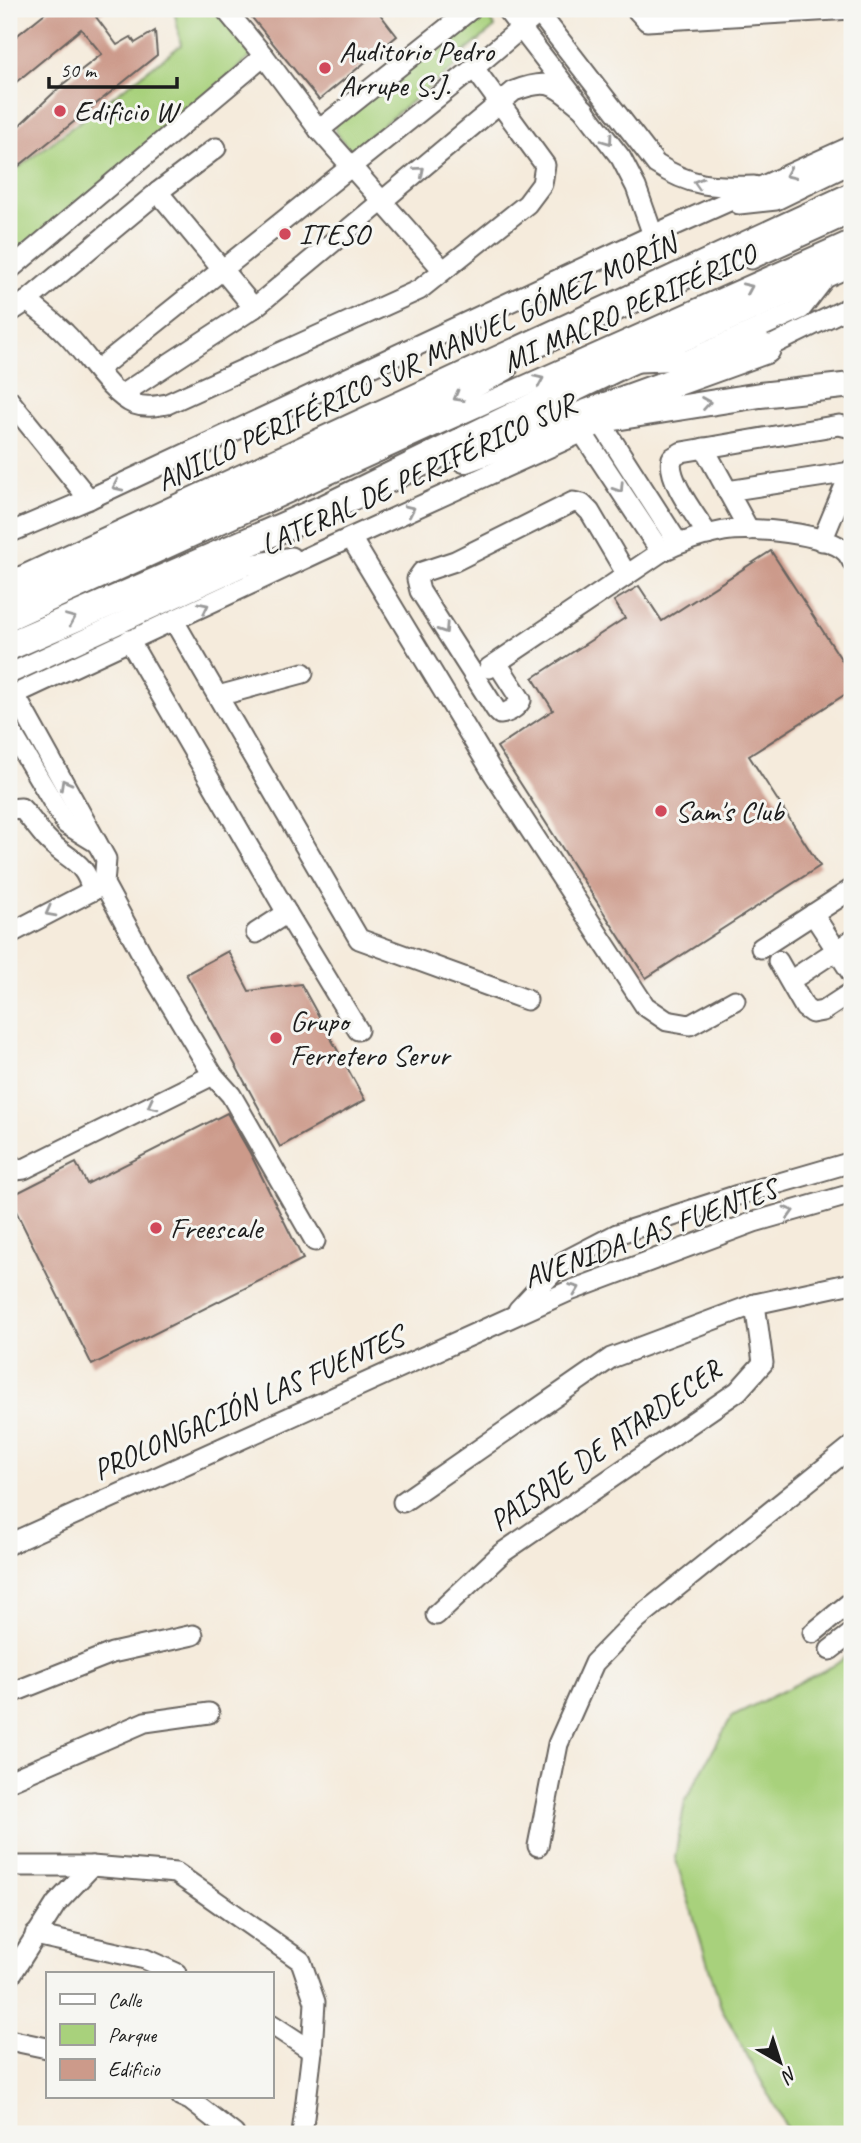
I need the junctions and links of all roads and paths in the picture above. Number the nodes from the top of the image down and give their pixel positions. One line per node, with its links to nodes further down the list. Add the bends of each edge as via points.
1 (225, 9): 8 (street)
2 (471, 9): 12 (street)
3 (506, 9): 7 (street)
4 (636, 9): 5 (street, via 647,21)
5 (852, 9)
6 (538, 11): 7 (street); 17 (street, one-way to 6, via 711,187 674,176 656,164)
7 (521, 27): 9 (street); 11 (street)
8 (264, 56): 12 (street); 26 (street)
9 (474, 68): 10 (street); 16 (street)
10 (501, 104): 11 (street, via 514,91 543,82 554,85); 19 (street, one-way to 10); 27 (street, via 545,165 542,184 527,204)
11 (585, 110): 22 (street, one-way to 22, via 621,158)
12 (319, 130): 16 (street)
13 (852, 146): 17 (street, one-way to 17)
14 (216, 148): 18 (street)
15 (852, 163): 21 (street, via 776,200)
16 (351, 167): 19 (street); 25 (street)
17 (765, 185): 21 (street)
18 (158, 192): 25 (street); 28 (street)
19 (383, 202): 27 (street); 30 (street)
20 (846, 203): 54 (highway, ANILLO PERIFÉRICO SUR MANUEL GÓMEZ MORÍN); 55 (street, MI MACRO PERIFÉRICO, one-way to 55, via 522,361 435,410)
21 (718, 206): 22 (street)
22 (653, 235): 43 (street, one-way to 43)
23 (852, 240): 56 (street, MI MACRO PERIFÉRICO, one-way to 23)
24 (841, 267): 44 (highway, via 624,363)
25 (223, 269): 30 (street); 33 (street)
26 (9, 270)
27 (443, 270): 35 (street, via 419,290 167,404 134,404)
28 (27, 301): 31 (street); 33 (street, via 66,333)
29 (852, 306): 32 (street, LATERAL DE PERIFÉRICO SUR)
30 (254, 308): 35 (street)
31 (9, 313)
32 (766, 349): 37 (street, LATERAL DE PERIFÉRICO SUR); 44 (highway)
33 (97, 370): 35 (street)
34 (852, 384): 37 (main road, one-way to 34)
35 (121, 395)
36 (9, 400): 43 (street)
37 (608, 420): 39 (street, LATERAL DE PERIFÉRICO SUR); 50 (street)
38 (852, 428): 40 (street, via 839,425)
39 (582, 431): 48 (street, LATERAL DE PERIFÉRICO SUR, one-way to 39); 50 (street, one-way to 50)
40 (704, 449): 42 (street); 47 (street, via 682,452 672,458 669,467)
41 (852, 471): 42 (street); 49 (street)
42 (727, 491): 45 (street)
43 (89, 499): 46 (street)
44 (327, 508): 59 (highway, one-way to 44)
45 (749, 530): 47 (street); 49 (street)
46 (9, 533)
47 (708, 536): 50 (street)
48 (351, 538): 52 (street, LATERAL DE PERIFÉRICO SUR); 82 (street, via 493,773 645,1006 667,1021 690,1025)
49 (822, 541): 51 (street)
50 (670, 548): 53 (street)
51 (850, 550)
52 (319, 552): 57 (street, LATERAL DE PERIFÉRICO SUR, one-way to 52); 62 (street, via 244,566)
53 (627, 575): 60 (street); 63 (street, one-way to 63, via 590,512 573,502 455,561 422,572 417,579 420,591)
54 (9, 587)
55 (9, 605)
56 (9, 620)
57 (174, 621): 58 (street, LATERAL DE PERIFÉRICO SUR); 65 (street)
58 (129, 640): 64 (street, LATERAL DE PERIFÉRICO SUR); 71 (street)
59 (9, 646)
60 (498, 663): 63 (street); 63 (street, via 521,700 506,713 496,710)
61 (303, 673): 65 (street)
62 (9, 674)
63 (476, 676)
64 (12, 696): 68 (street, one-way to 64)
65 (218, 696): 81 (street, via 359,939)
66 (9, 729): 68 (street, via 66,824)
67 (9, 809): 69 (street, via 21,808 56,849 85,869)
68 (98, 843): 69 (street, via 106,859)
69 (98, 888): 74 (street, one-way to 74); 84 (street)
70 (852, 889): 72 (street)
71 (287, 913): 73 (street); 83 (street)
72 (813, 914): 75 (street); 76 (street)
73 (257, 933)
74 (9, 934)
75 (844, 945): 78 (street); 79 (street)
76 (761, 947)
77 (778, 961): 80 (street, via 811,1013 823,1011)
78 (852, 974)
79 (799, 975)
80 (852, 992)
81 (527, 1000)
82 (735, 1000)
83 (358, 1030)
84 (213, 1075): 85 (street, one-way to 85, via 24,1169 16,1170); 88 (street, via 231,1095)
85 (9, 1162)
86 (852, 1162): 91 (street, AVENIDA LAS FUENTES, via 617,1234 563,1262)
87 (852, 1194): 91 (street, AVENIDA LAS FUENTES, one-way to 87, via 754,1222)
88 (315, 1241)
89 (852, 1283): 90 (street)
90 (755, 1304): 93 (street, via 611,1358); 96 (street, PAISAJE DE ATARDECER, via 763,1363 738,1391 502,1553)
91 (512, 1316): 94 (street, PROLONGACIÓN LAS FUENTES)
92 (852, 1446): 104 (street, via 637,1619 594,1662 558,1744)
93 (403, 1502)
94 (9, 1544)
95 (852, 1601): 97 (street)
96 (436, 1615)
97 (813, 1633)
98 (852, 1633): 100 (street)
99 (193, 1635): 101 (street, via 112,1653)
100 (830, 1650)
101 (9, 1693)
102 (209, 1713): 103 (street, via 145,1722)
103 (9, 1781)
104 (538, 1846)
105 (9, 1866): 106 (street)
106 (92, 1866): 107 (street, via 56,1904); 113 (street, via 176,1873 301,1961 316,2003)
107 (35, 1935): 108 (street, via 145,1959); 109 (street)
108 (174, 1972)
109 (9, 1978)
110 (273, 2025): 113 (street)
111 (9, 2040): 112 (street)
112 (46, 2048)
113 (312, 2051): 116 (street)
114 (186, 2098): 115 (street)
115 (234, 2134)
116 (302, 2134)

